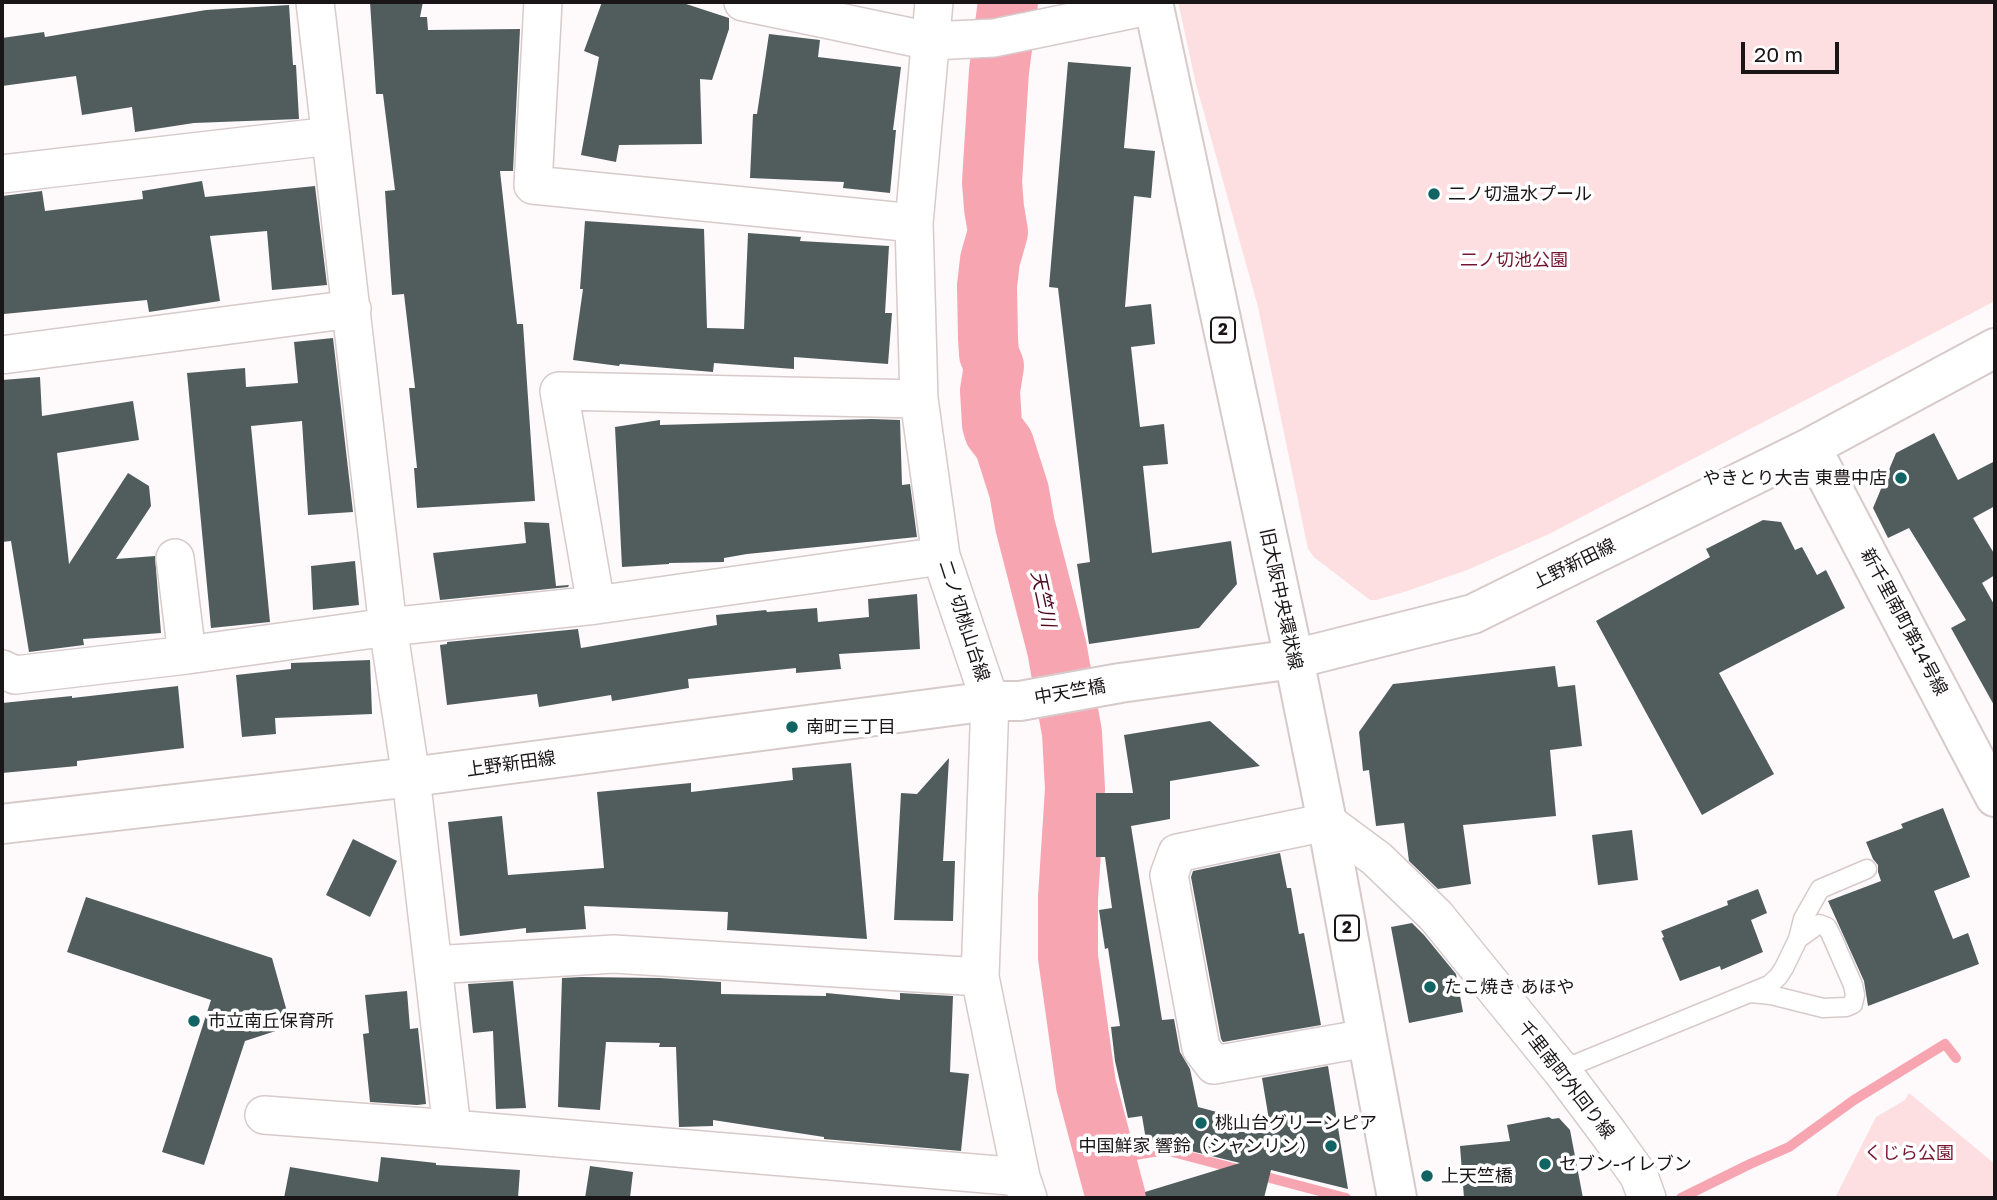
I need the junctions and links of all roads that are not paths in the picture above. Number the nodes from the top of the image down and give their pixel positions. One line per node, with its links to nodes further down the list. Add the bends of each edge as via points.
1 (315, 2): 7 (street)
2 (543, 2): 9 (street, via 533,185)
3 (743, 2): 6 (street)
4 (934, 2): 6 (street, 二ノ切桃山台線)
5 (1153, 4): 6 (street, via 994,37); 20 (street, 旧大阪中央環状線 / 2)
6 (930, 41): 9 (street, 二ノ切桃山台線)
7 (331, 136): 8 (street); 10 (street)
8 (2, 174)
9 (914, 223): 13 (street, 二ノ切桃山台線)
10 (352, 309): 12 (street); 18 (street)
11 (1995, 348): 14 (street, 上野新田線)
12 (2, 355)
13 (919, 399): 15 (street, 二ノ切桃山台線); 17 (street, via 559,391)
14 (1811, 447): 20 (street, 上野新田線, via 1473,614); 24 (street, 新千里南町第14号線)
15 (942, 556): 17 (street); 23 (street, 二ノ切桃山台線)
16 (175, 558): 19 (street)
17 (596, 605): 18 (street)
18 (388, 627): 19 (street); 25 (street)
19 (187, 655): 21 (street, via 15,675)
20 (1294, 659): 22 (street, 上野新田線); 26 (street, 旧大阪中央環状線 / 2)
21 (2, 669)
22 (1120, 683): 23 (street, 中天竺橋)
23 (1005, 701): 25 (street, 上野新田線); 31 (street, 二ノ切桃山台線)
24 (1990, 773)
25 (411, 777): 27 (street, 上野新田線); 30 (street)
26 (1327, 822): 33 (street, 旧大阪中央環状線 / 2); 33 (street, via 1177,853 1169,875 1200,1048 1213,1065); 34 (street, 千里南町外回り線, via 1377,859 1436,916)
27 (2, 824)
28 (1867, 869): 29 (lane, via 1820,888)
29 (1798, 939): 32 (lane, via 1778,977); 32 (lane, via 1819,924 1827,927 1853,985 1853,1004 1822,1008)
30 (433, 965): 31 (street, via 614,954); 36 (street)
31 (980, 977): 37 (street, 二ノ切桃山台線)
32 (1751, 993): 34 (lane)
33 (1367, 1038): 38 (street, 旧大阪中央環状線 / 2)
34 (1561, 1070): 39 (street, 千里南町外回り線, via 1635,1170)
35 (264, 1115): 36 (street)
36 (452, 1129): 37 (street)
37 (1024, 1188)
38 (1397, 1198)
39 (1647, 1198)

